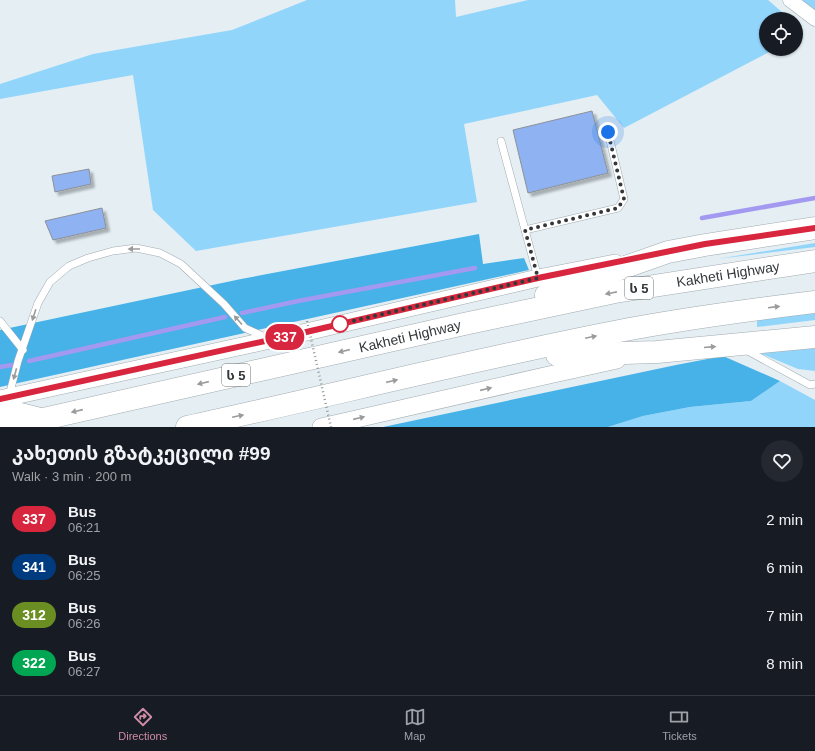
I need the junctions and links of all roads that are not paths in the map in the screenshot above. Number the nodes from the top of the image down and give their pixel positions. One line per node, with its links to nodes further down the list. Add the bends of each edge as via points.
1 (790, 0): 2 (street)
2 (815, 19)
3 (608, 132): 6 (lane, via 624,199 618,208)
4 (500, 141): 6 (lane)
5 (815, 228): 7 (highway)
6 (525, 230): 9 (lane)
7 (668, 252): 9 (street, Kakheti Highway); 13 (highway)
8 (815, 261): 13 (highway, Kakheti Highway / ს 5, one-way to 13, via 615,292)
9 (538, 278): 15 (street, Kakheti Highway)
10 (815, 302): 11 (highway, one-way to 10)
11 (735, 312): 18 (highway); 19 (highway, one-way to 11, via 615,332)
12 (0, 321): 17 (lane)
13 (464, 324): 22 (highway, Kakheti Highway / ს 5, one-way to 22)
14 (815, 336): 16 (highway)
15 (271, 339): 17 (lane, one-way to 17, via 245,328 224,304 181,264 160,253 136,248 113,250 88,258 69,266 50,282 38,303); 21 (street, Kakheti Highway)
16 (736, 345): 18 (highway, one-way to 16); 20 (lane)
17 (23, 350): 21 (lane, one-way to 21)
18 (658, 352): 19 (highway); 25 (street, one-way to 18)
19 (498, 357): 24 (highway, one-way to 19)
20 (813, 385)
21 (3, 402): 22 (highway)
22 (41, 419): 23 (highway, Kakheti Highway / ს 5)
23 (8, 427)
24 (186, 427)
25 (321, 427)

